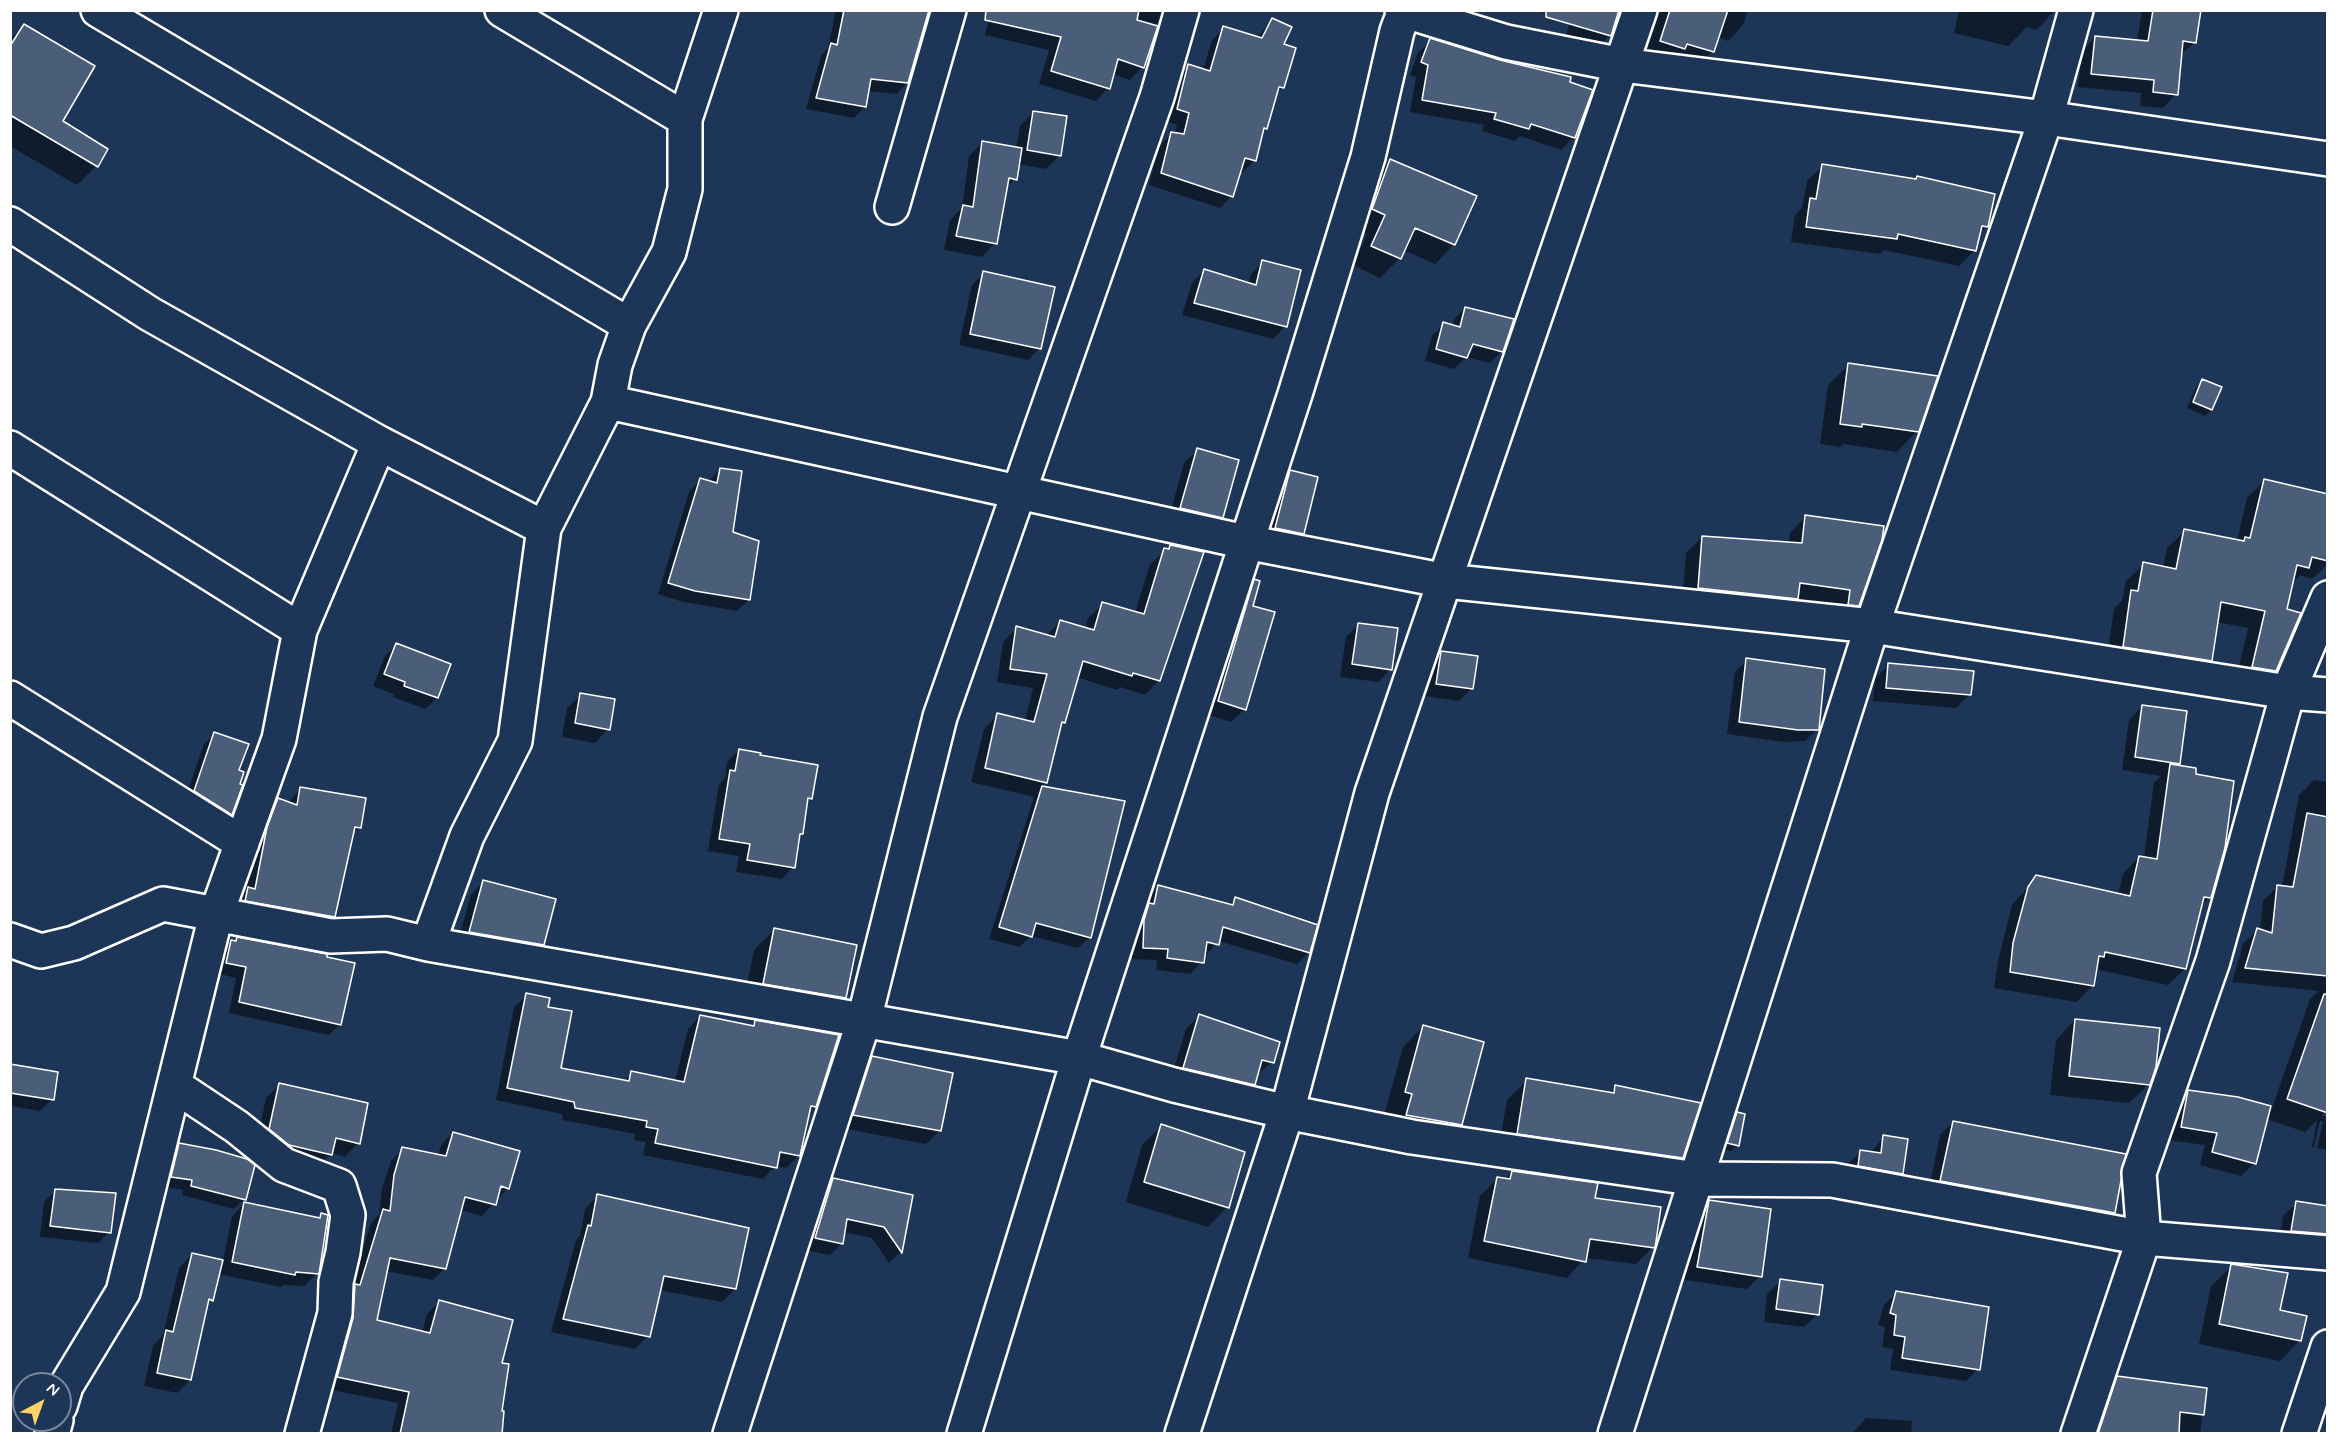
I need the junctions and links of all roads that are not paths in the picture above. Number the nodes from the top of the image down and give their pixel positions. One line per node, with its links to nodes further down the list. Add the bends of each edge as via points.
1 (98, 10): 15 (street)
2 (502, 10): 11 (street)
3 (721, 10): 11 (street)
4 (949, 10): 13 (street)
5 (1182, 10): 19 (street, via 1157,97)
6 (1640, 10): 9 (street)
7 (2076, 10): 10 (street)
8 (1404, 11): 9 (street, via 1506,42); 21 (street, via 1368,157)
9 (1622, 65): 10 (street); 22 (street)
10 (2046, 118): 12 (street); 24 (street)
11 (685, 119): 15 (street, via 685,189 669,252)
12 (2328, 159)
13 (892, 207)
14 (10, 224): 17 (street, via 150,314)
15 (629, 325): 16 (street)
16 (608, 402): 19 (street); 20 (street)
17 (379, 443): 20 (street); 25 (street)
18 (10, 448): 25 (street)
19 (1017, 492): 21 (street); 33 (street, via 940,717)
20 (544, 528): 32 (street, via 515,741 467,836)
21 (1246, 542): 22 (street); 34 (street)
22 (1446, 581): 24 (street); 36 (street, via 1372,793)
23 (2328, 598): 26 (street)
24 (1872, 626): 26 (street); 37 (street)
25 (300, 630): 29 (street, via 279,739)
26 (2288, 692): 27 (street); 38 (street, via 2213,961 2139,1173)
27 (2328, 695)
28 (10, 698): 29 (street)
29 (242, 843): 30 (street)
30 (216, 915): 31 (street, via 163,904 74,943 41,951); 32 (street, via 331,936 387,934); 35 (street)
31 (10, 940)
32 (428, 944): 33 (street)
33 (864, 1020): 34 (street); 43 (street)
34 (1079, 1058): 36 (street, via 1174,1086); 44 (street)
35 (174, 1085): 41 (street, via 123,1292); 42 (street, via 237,1127 284,1165 339,1186 348,1215 336,1282 335,1313)
36 (1287, 1112): 37 (street, via 1412,1137); 45 (street)
37 (1697, 1179): 38 (street, via 1832,1180); 46 (street)
38 (2144, 1238): 39 (street); 47 (street)
39 (2328, 1253)
40 (2328, 1347): 48 (street)
41 (72, 1376)
42 (302, 1434)
43 (730, 1434)
44 (964, 1434)
45 (1182, 1434)
46 (1615, 1434)
47 (2078, 1434)
48 (2299, 1434)

